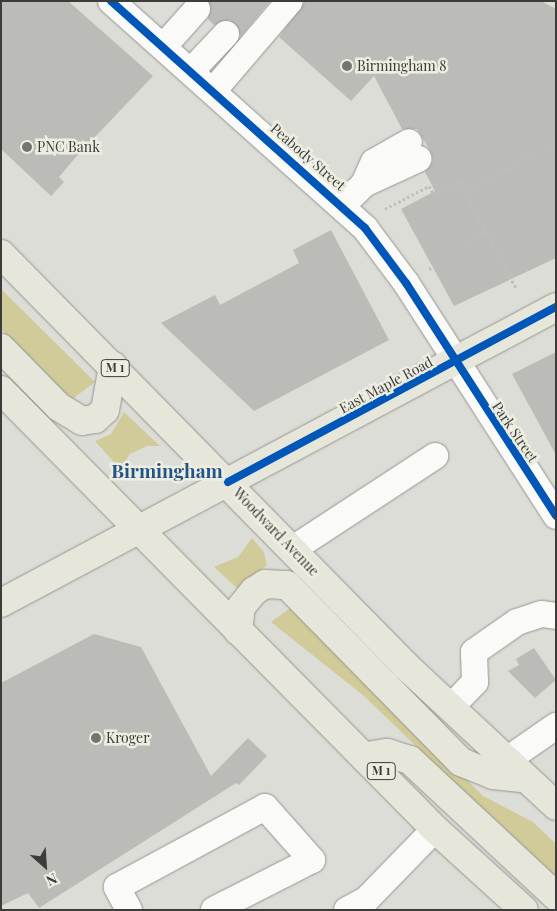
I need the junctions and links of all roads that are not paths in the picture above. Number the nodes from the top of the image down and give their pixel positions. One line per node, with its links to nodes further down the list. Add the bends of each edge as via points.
1 (112, 1): 3 (street, Peabody Street)
2 (290, 1): 4 (street)
3 (177, 59): 3 (street, via 211,22); 4 (street, Peabody Street)
4 (213, 91): 6 (street, Peabody Street)
5 (414, 151): 6 (street, via 364,184)
6 (343, 205): 10 (street, Peabody Street, via 406,283)
7 (1, 254): 11 (main road, Woodward Avenue / M 1)
8 (556, 307): 10 (main road, East Maple Road)
9 (1, 348): 11 (main road, via 59,407 82,421 95,419 105,410)
10 (454, 362): 14 (main road, East Maple Road); 15 (street, Park Street)
11 (113, 366): 14 (main road, Woodward Avenue / M 1)
12 (1, 390): 16 (main road, M 1)
13 (435, 456): 17 (street)
14 (228, 482): 16 (main road, East Maple Road); 17 (main road, Woodward Avenue / M 1)
15 (555, 514)
16 (138, 530): 18 (main road, East Maple Road); 20 (main road, M 1)
17 (293, 550): 21 (main road, Woodward Avenue / M 1)
18 (1, 603)
19 (556, 616): 21 (street, via 542,614 517,622 474,652 475,682)
20 (238, 631): 23 (main road, M 1); 24 (main road, via 241,607 254,592 265,584 287,585 460,762 493,775)
21 (450, 708): 24 (main road, Woodward Avenue / M 1)
22 (556, 726): 24 (street)
23 (367, 756): 26 (main road, M 1); 27 (main road, via 387,753 410,760)
24 (515, 769): 25 (main road, Woodward Avenue / M 1)
25 (556, 806)
26 (435, 829): 30 (street, via 366,900); 31 (main road, M 1)
27 (556, 896)
28 (228, 906): 29 (street, via 312,860 266,807 117,886)
29 (129, 910)
30 (347, 910)
31 (524, 910)

